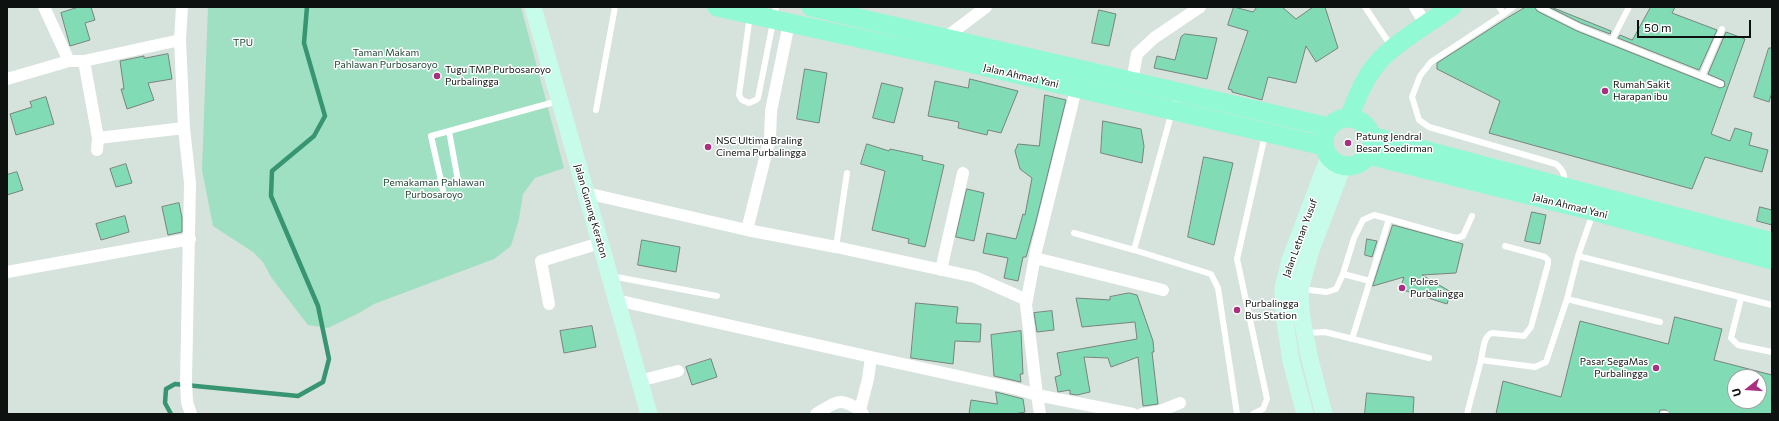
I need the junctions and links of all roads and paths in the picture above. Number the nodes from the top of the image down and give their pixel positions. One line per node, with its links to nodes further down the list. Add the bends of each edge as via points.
1 (44, 7): 27 (street)
2 (182, 7): 23 (street)
3 (533, 7): 35 (street, Jalan Gunung Keraton)
4 (615, 7): 36 (lane)
5 (717, 7): 16 (main road, Jalan Ahmad Yani)
6 (810, 7): 17 (main road, Jalan Ahmad Yani)
7 (986, 7): 22 (street)
8 (1200, 7): 31 (street, via 1154,38 1137,54)
9 (1365, 7): 25 (lane)
10 (1415, 7): 20 (street)
11 (1452, 7): 20 (main road)
12 (1499, 7): 18 (lane)
13 (1513, 7): 18 (lane)
14 (1539, 7): 24 (lane)
15 (1628, 7): 24 (lane)
16 (750, 11): 19 (main road, Jalan Ahmad Yani); 19 (lane, via 739,95 746,102 753,102 758,98)
17 (846, 11): 22 (main road, Jalan Ahmad Yani)
18 (1504, 14): 51 (lane, via 1431,62 1420,76 1412,97 1419,120 1429,127 1556,164 1563,170)
19 (780, 17): 26 (main road, Jalan Ahmad Yani); 57 (street, via 770,138)
20 (1426, 25): 25 (main road)
21 (1722, 30): 29 (lane)
22 (945, 38): 26 (street); 31 (main road, Jalan Ahmad Yani)
23 (180, 40): 28 (street); 40 (street)
24 (1612, 40): 29 (lane)
25 (1393, 49): 38 (main road, via 1376,64 1366,78)
26 (935, 55): 33 (main road, Jalan Ahmad Yani)
27 (69, 61): 28 (street); 30 (street)
28 (84, 61): 44 (street)
29 (1702, 76): 32 (lane)
30 (7, 79)
31 (1132, 81): 34 (main road, Jalan Ahmad Yani)
32 (1721, 84)
33 (1076, 89): 37 (main road, Jalan Ahmad Yani); 66 (street)
34 (1177, 92): 37 (lane); 39 (main road, Jalan Ahmad Yani)
35 (559, 100): 41 (lane); 53 (street, Jalan Gunung Keraton)
36 (596, 110)
37 (1172, 111): 42 (main road, Jalan Ahmad Yani); 64 (lane)
38 (1349, 118): 39 (main road, via 1338,120); 43 (main road, via 1360,122)
39 (1330, 127): 47 (main road, via 1326,132)
40 (184, 128): 44 (street); 59 (street, via 190,183)
41 (449, 131): 50 (lane); 52 (lane, via 431,137)
42 (1266, 133): 47 (main road, Jalan Ahmad Yani); 101 (lane, via 1237,259 1267,398 1263,409)
43 (1370, 136): 46 (main road); 51 (main road, Jalan Ahmad Yani)
44 (98, 138): 45 (street)
45 (96, 150)
46 (1368, 155): 47 (main road, via 1357,164); 54 (main road, Jalan Ahmad Yani)
47 (1332, 156): 73 (street, Jalan Letnan Yusuf, via 1311,250)
48 (848, 173): 63 (lane)
49 (963, 173): 68 (street)
50 (458, 181)
51 (1564, 187): 54 (main road, Jalan Ahmad Yani)
52 (443, 190)
53 (586, 194): 57 (street); 61 (street, Jalan Gunung Keraton)
54 (1596, 204): 60 (main road, Jalan Ahmad Yani); 65 (lane); 67 (main road, Jalan Ahmad Yani)
55 (1472, 216): 56 (lane, via 1463,236 1456,238)
56 (1389, 218): 70 (lane, via 1374,215 1363,220 1354,238); 72 (lane)
57 (747, 230): 63 (street)
58 (1074, 233): 64 (lane)
59 (190, 239): 69 (street); 94 (street, via 186,381 187,402)
60 (1772, 242)
61 (600, 243): 71 (street, Jalan Gunung Keraton); 80 (street, via 541,261)
62 (1505, 246): 88 (lane, via 1545,257 1548,264 1528,332 1524,336 1489,334)
63 (836, 247): 68 (street)
64 (1134, 250): 100 (lane, via 1211,274 1218,288)
65 (1578, 256): 76 (lane); 77 (lane)
66 (1035, 258): 74 (street); 79 (street)
67 (1772, 260)
68 (941, 270): 79 (street, via 975,277)
69 (7, 272)
70 (1343, 274): 72 (lane); 73 (lane, via 1336,289 1327,292)
71 (609, 275): 75 (lane); 78 (street, Jalan Gunung Keraton)
72 (1370, 281): 84 (lane)
73 (1292, 289): 83 (street, Jalan Letnan Yusuf, via 1301,312); 102 (street, Jalan Letnan Yusuf, via 1284,315 1291,361)
74 (1163, 290)
75 (717, 296)
76 (1741, 298): 81 (lane); 85 (lane, via 1731,338 1738,345)
77 (1567, 299): 82 (lane); 88 (lane, via 1546,362 1534,367)
78 (616, 300): 86 (street); 90 (street, Jalan Gunung Keraton)
79 (1027, 300): 91 (street)
80 (549, 304)
81 (1772, 305)
82 (1660, 322)
83 (1304, 333): 84 (lane, via 1325,332); 103 (street, Jalan Letnan Yusuf)
84 (1352, 339): 87 (lane)
85 (1772, 352)
86 (871, 356): 91 (street, via 1017,388); 93 (street)
87 (1429, 358)
88 (1481, 360): 104 (lane)
89 (678, 371): 90 (street)
90 (639, 381): 95 (street, Jalan Gunung Keraton)
91 (1037, 395): 97 (street); 98 (street)
92 (1180, 403): 99 (street, via 1160,411)
93 (861, 412): 96 (street, via 848,402 841,401)
94 (191, 414)
95 (649, 414)
96 (816, 414)
97 (1040, 414)
98 (1133, 414)
99 (1142, 414)
100 (1237, 414)
101 (1253, 414)
102 (1305, 414)
103 (1324, 414)
104 (1467, 414)

